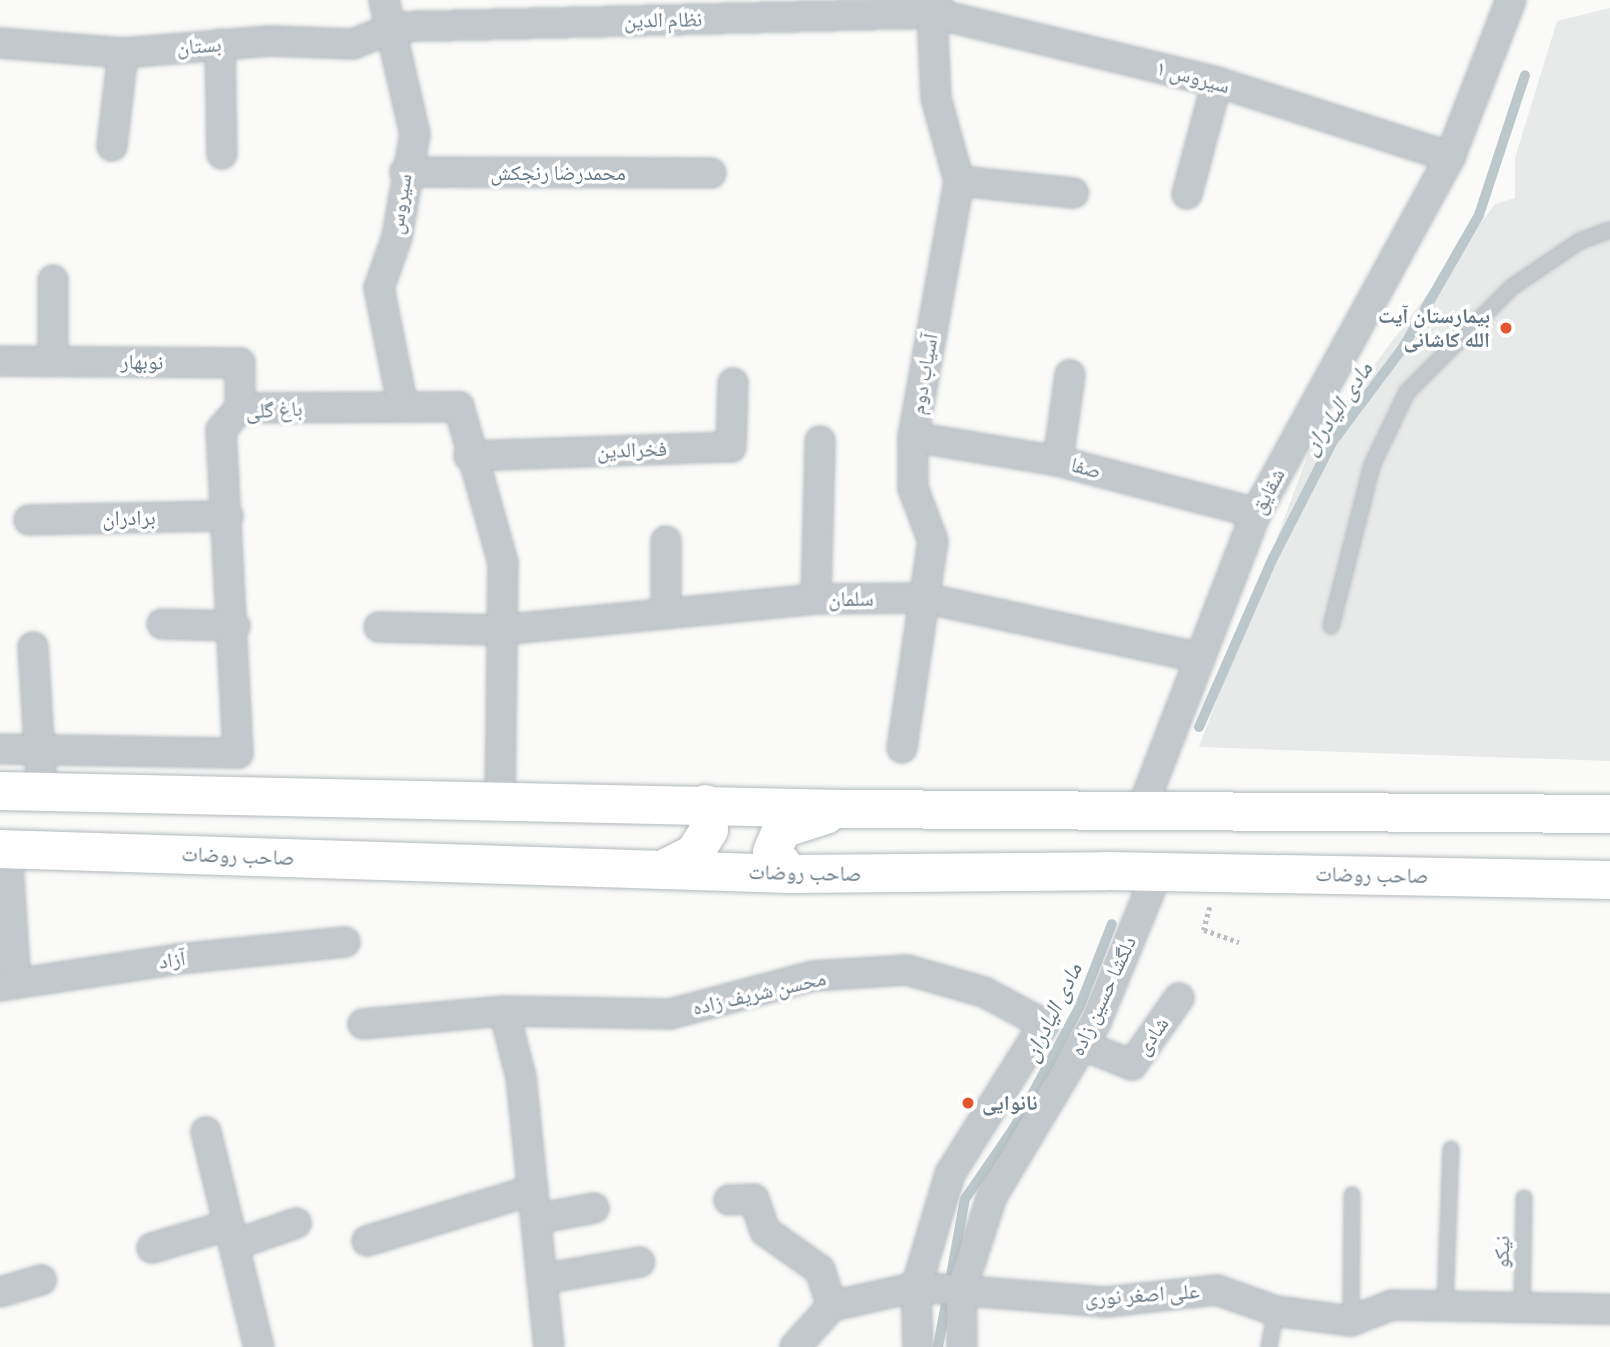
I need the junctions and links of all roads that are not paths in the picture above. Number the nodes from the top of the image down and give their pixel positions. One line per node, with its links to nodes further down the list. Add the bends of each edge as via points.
1 (384, 0): 4 (street, سیروس)
2 (1511, 0): 11 (street, شقایق)
3 (934, 7): 4 (street, نظام الدین); 8 (street, سیروس ۱); 14 (street, آسیاب دوم, via 936,98)
4 (395, 27): 6 (street, بستان, via 353,44); 12 (street, سیروس, via 415,134)
5 (0, 43): 7 (street, بستان)
6 (220, 44): 7 (street, بستان); 10 (street)
7 (123, 53): 9 (street)
8 (1217, 82): 11 (street, سیروس ۱); 16 (street)
9 (112, 146)
10 (222, 154)
11 (1450, 157): 29 (street, شقایق)
12 (404, 172): 13 (street, محمدرضا رنجکش); 23 (street, سیروس, via 397,237 379,288)
13 (710, 173)
14 (958, 181): 15 (street); 25 (street, آسیاب دوم)
15 (1073, 193)
16 (1186, 194)
17 (1610, 230): 38 (lane, via 1580,241 1513,287 1407,392 1372,465)
18 (52, 280): 20 (street)
19 (0, 361): 20 (street, نوبهار)
20 (54, 362): 24 (street, نوبهار, via 240,363)
21 (1070, 375): 28 (street)
22 (733, 383): 27 (street, فخرالدین, via 731,447)
23 (402, 407): 24 (street, باغ گلی); 27 (street, باغ گلی, via 460,407)
24 (240, 408): 30 (street, باغ گلی, via 221,430)
25 (913, 438): 28 (street, صفا); 33 (street, آسیاب دوم, via 914,488 933,541)
26 (820, 441): 34 (street)
27 (470, 456): 40 (street, باغ گلی, via 503,563)
28 (1058, 461): 29 (street, صفا)
29 (1256, 513): 42 (street, شقایق)
30 (228, 516): 31 (street, برادران); 37 (street, باغ گلی)
31 (29, 520)
32 (666, 541): 35 (street)
33 (925, 598): 34 (street, سلمان); 42 (street, سلمان); 43 (street, آسیاب دوم)
34 (816, 600): 35 (street, سلمان)
35 (666, 614): 40 (street, سلمان)
36 (162, 624): 37 (street)
37 (235, 626): 45 (street, باغ گلی, via 238,754)
38 (1331, 626)
39 (379, 627): 40 (street, سلمان)
40 (500, 630): 48 (street, باغ گلی)
41 (33, 647): 45 (street)
42 (1198, 657): 50 (street, شقایق)
43 (902, 748)
44 (0, 749): 45 (street, باغ گلی)
45 (40, 749): 47 (street)
46 (0, 791): 47 (street)
47 (42, 791): 48 (street)
48 (500, 798): 49 (street)
49 (706, 804): 51 (street); 54 (street, via 709,830 699,846)
50 (1143, 806): 51 (street); 52 (street)
51 (845, 809): 56 (street, via 782,829 772,852)
52 (1610, 814)
53 (4, 849): 54 (street, صاحب روضات); 59 (street)
54 (666, 868): 56 (street, صاحب روضات)
55 (1157, 873): 56 (street, صاحب روضات); 57 (street, صاحب روضات); 64 (street, دلگشا حسین زاده)
56 (790, 874)
57 (1610, 880)
58 (345, 942): 59 (street, آزاد)
59 (8, 985)
60 (1179, 998): 64 (street, شادی, via 1132,1065)
61 (504, 1011): 62 (street, محسن شریف زاده); 63 (street, محسن شریف زاده, via 670,1014 813,976 907,970 984,992); 68 (street, via 521,1077)
62 (363, 1024)
63 (1044, 1024): 67 (street, دلگشا حسین زاده)
64 (1082, 1045): 70 (street, دلگشا حسین زاده)
65 (206, 1132): 76 (street)
66 (1451, 1149): 86 (lane)
67 (950, 1174): 70 (street); 82 (street, دلگشا حسین زاده)
68 (533, 1190): 74 (street); 77 (street)
69 (1352, 1195): 90 (lane)
70 (992, 1196): 83 (street, دلگشا حسین زاده)
71 (1524, 1198): 87 (lane, نیکو)
72 (729, 1200): 85 (street, via 754,1199 765,1231 820,1270)
73 (594, 1208): 74 (street)
74 (536, 1219): 80 (street)
75 (296, 1223): 76 (street)
76 (231, 1235): 78 (street); 91 (street)
77 (367, 1241)
78 (152, 1248)
79 (640, 1262): 80 (street)
80 (542, 1279): 92 (street)
81 (41, 1280): 84 (street)
82 (916, 1287): 83 (street, علی اصغر نوری); 85 (street, علی اصغر نوری); 94 (street, دلگشا حسین زاده)
83 (961, 1291): 89 (street, علی اصغر نوری, via 1106,1302 1217,1290); 95 (street, دلگشا حسین زاده)
84 (0, 1292)
85 (832, 1306): 93 (street)
86 (1445, 1306): 87 (street, علی اصغر نوری); 90 (street, علی اصغر نوری, via 1392,1305)
87 (1522, 1307): 88 (street, علی اصغر نوری)
88 (1610, 1309)
89 (1276, 1311): 90 (street, علی اصغر نوری); 96 (lane)
90 (1351, 1321)
91 (259, 1347)
92 (549, 1347)
93 (795, 1347)
94 (918, 1347)
95 (962, 1347)
96 (1269, 1347)

